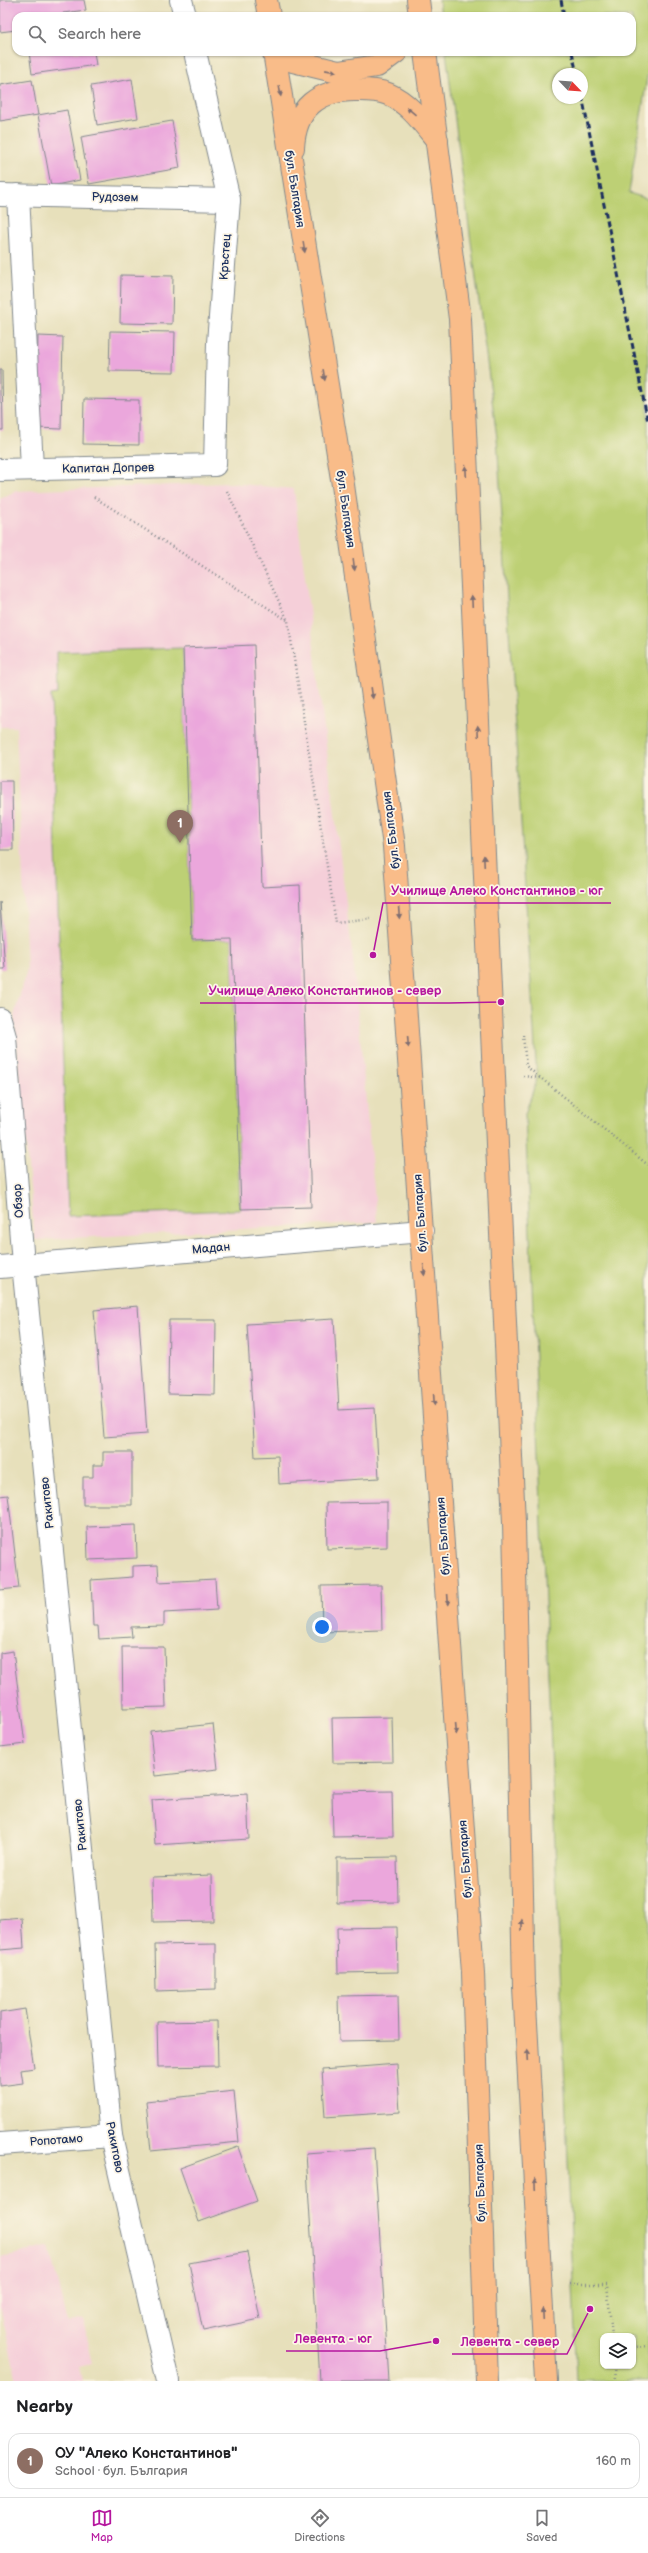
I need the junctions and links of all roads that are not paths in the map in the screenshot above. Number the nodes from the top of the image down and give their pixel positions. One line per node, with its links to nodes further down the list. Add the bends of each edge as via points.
1 (181, 0): 4 (street)
2 (266, 0): 5 (highway)
3 (418, 0): 6 (highway)
4 (184, 12)
5 (268, 12)
6 (420, 12)
7 (196, 56): 15 (street, Кръстец)
8 (275, 56): 13 (highway, бул. България, one-way to 13)
9 (287, 56): 10 (highway, one-way to 10, via 293,61 338,72 377,66)
10 (391, 56)
11 (426, 56): 12 (highway)
12 (437, 140): 13 (highway, one-way to 13, via 413,111 388,94 368,90 339,90 314,99 301,115 294,136); 27 (highway, one-way to 12, via 524,1987 514,1516 460,327)
13 (292, 168): 20 (highway, бул. България, one-way to 20, via 343,484 394,846)
14 (9, 195): 15 (street, Рудозем); 17 (street)
15 (229, 200): 16 (street, Кръстец, via 218,343)
16 (215, 465): 17 (street, Капитан Допрев)
17 (32, 468): 18 (street, Капитан Допрев)
18 (0, 470)
19 (0, 1019): 21 (street, Обзор, via 5,1037)
20 (422, 1232): 21 (street, Мадан); 26 (highway, бул. България, one-way to 26, via 472,1974)
21 (23, 1264): 22 (street, Мадан); 23 (street, Ракитово)
22 (0, 1266)
23 (111, 2136): 24 (street, Ропотамо); 25 (street, Ракитово)
24 (0, 2144)
25 (168, 2381)
26 (487, 2381)
27 (546, 2381)

